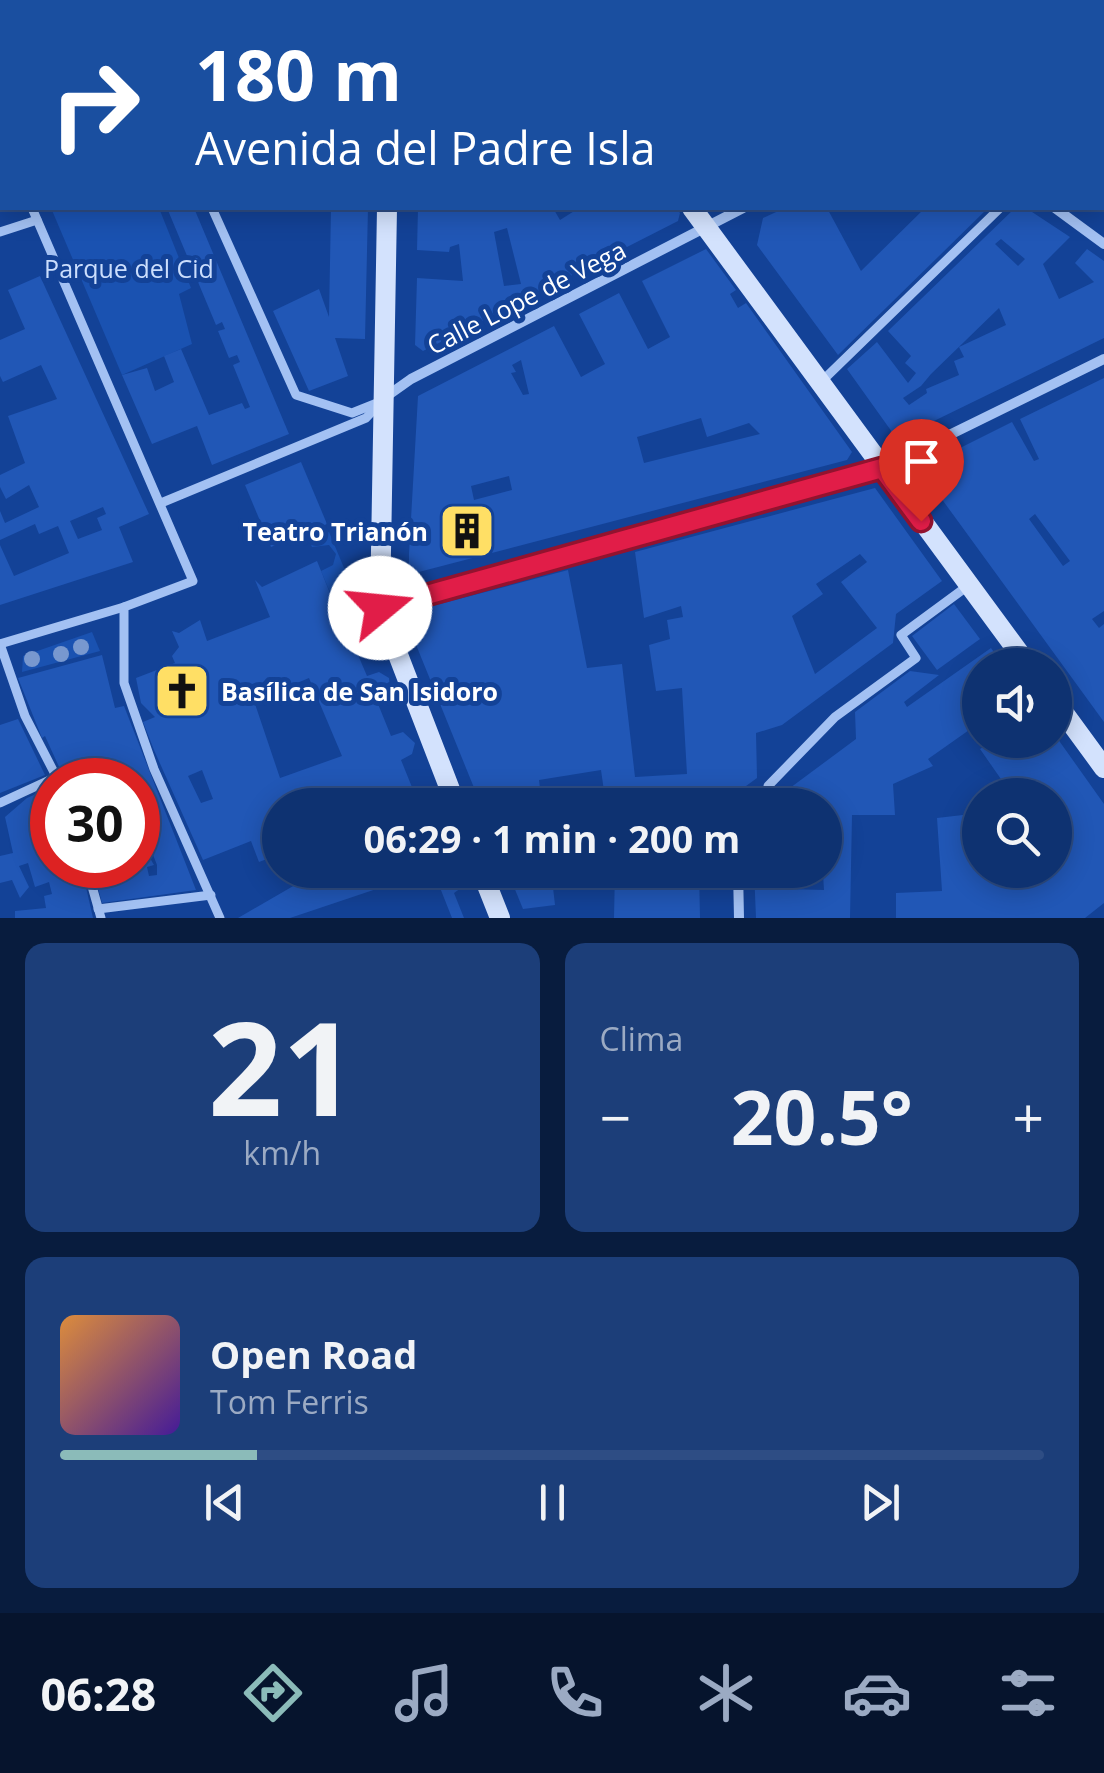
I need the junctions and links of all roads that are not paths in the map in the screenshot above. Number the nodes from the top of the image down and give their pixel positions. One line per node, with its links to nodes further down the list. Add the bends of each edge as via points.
1 (33, 210): 8 (street)
2 (213, 210): 14 (street, via 296,395 352,413)
3 (388, 210): 14 (main road)
4 (693, 210): 9 (main road)
5 (740, 210): 9 (street, Calle Lope de Vega)
6 (998, 210): 13 (street)
7 (1058, 210): 11 (street)
8 (38, 220): 10 (street); 16 (street)
9 (706, 227): 13 (main road); 14 (street, Calle Lope de Vega, via 410,379)
10 (0, 232)
11 (1104, 244)
12 (1104, 359): 15 (street)
13 (820, 384): 15 (main road)
14 (382, 400): 16 (street, via 366,418); 19 (main road)
15 (882, 468): 17 (main road); 19 (street)
16 (162, 503): 18 (street, via 193,581)
17 (969, 585): 21 (main road); 25 (street, via 900,635 916,658 835,717)
18 (124, 608): 20 (street); 32 (street, via 124,683)
19 (380, 608): 26 (main road)
20 (0, 644): 23 (street)
21 (1015, 648)
22 (1072, 724): 24 (main road)
23 (48, 758)
24 (1104, 768)
25 (768, 786)
26 (449, 788)
27 (30, 789): 28 (street)
28 (0, 802)
29 (92, 888): 33 (street)
30 (489, 888): 35 (main road)
31 (738, 888): 36 (street)
32 (211, 896): 33 (street); 34 (street)
33 (99, 914)
34 (220, 918)
35 (500, 918)
36 (739, 918)

